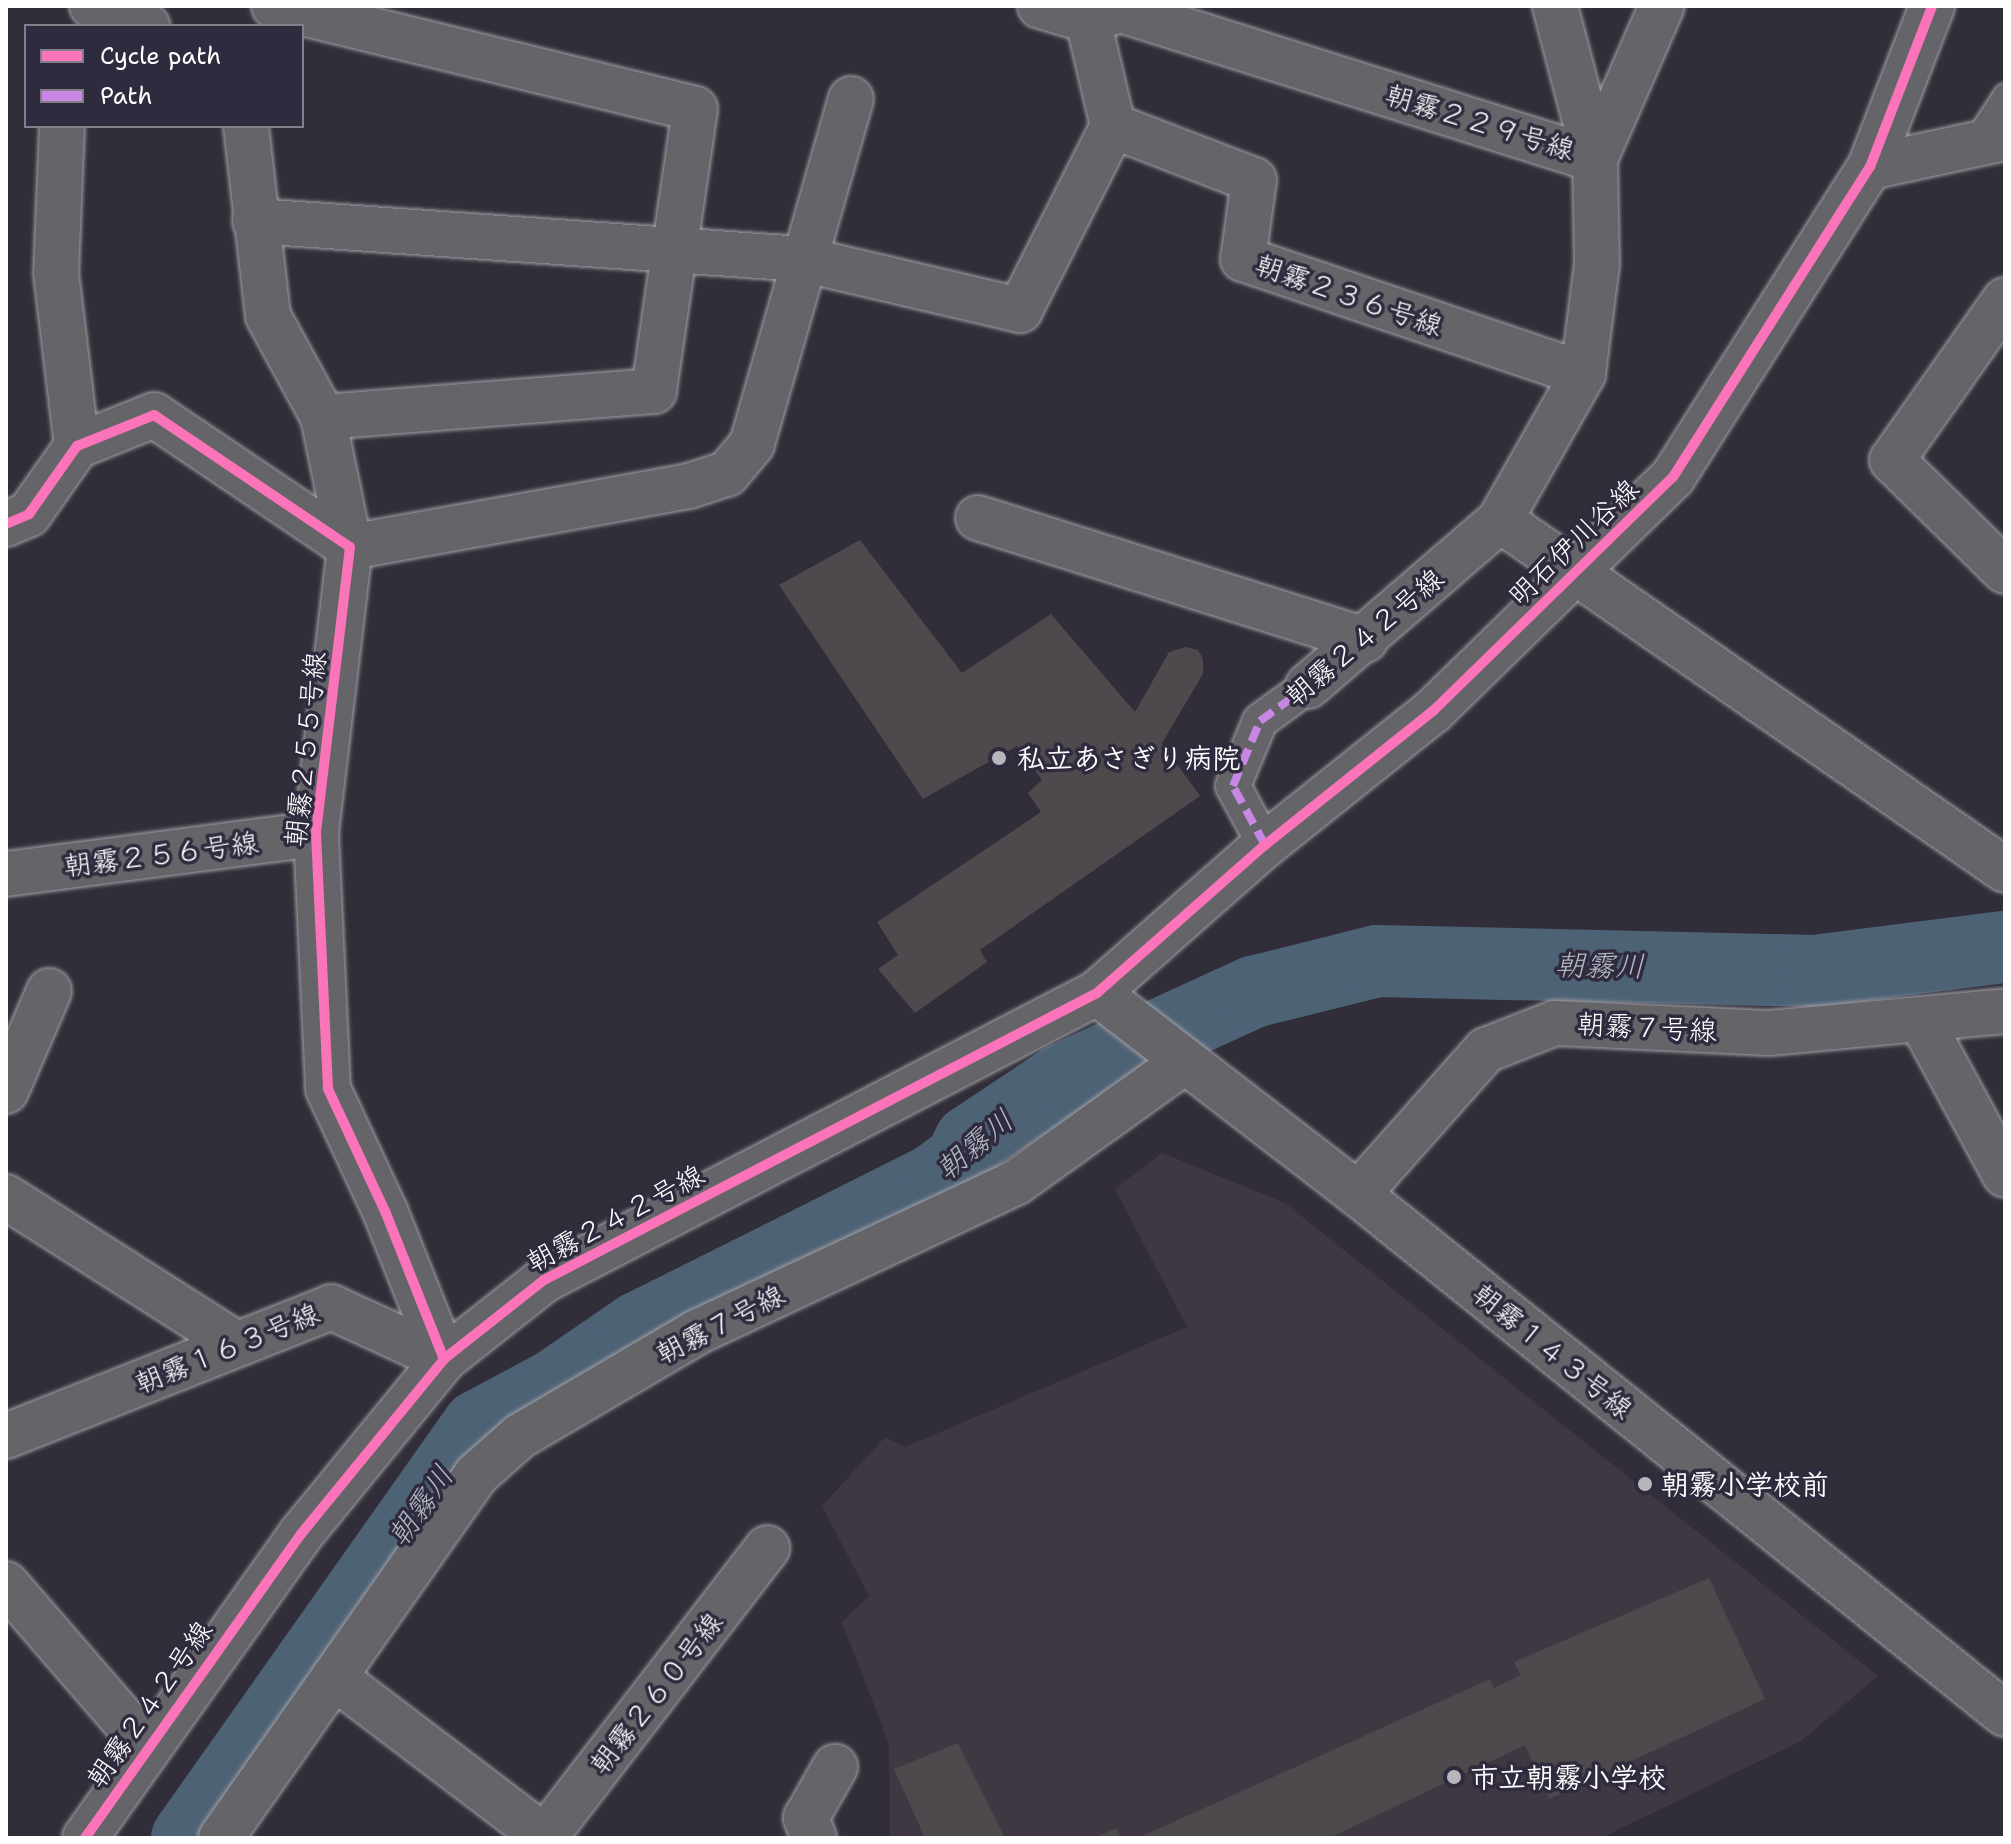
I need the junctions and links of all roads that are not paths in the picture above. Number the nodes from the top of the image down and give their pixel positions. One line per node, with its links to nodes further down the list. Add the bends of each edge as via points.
1 (92, 6): 8 (street)
2 (274, 6): 18 (street, via 695,109)
3 (1040, 6): 7 (street)
4 (1555, 6): 15 (street)
5 (1662, 6): 15 (street)
6 (1932, 6): 16 (street, 明石伊川谷線)
7 (1090, 13): 11 (street); 15 (street, 朝霧２２９号線, via 1121,10)
8 (142, 24)
9 (2005, 95): 14 (lane)
10 (851, 99): 19 (street)
11 (1113, 126): 19 (street, via 1020,310); 21 (street, 朝霧２３６号線, via 1254,180 1243,259)
12 (62, 128): 23 (street, via 56,273)
13 (246, 128): 17 (street, 朝霧２５５号線)
14 (1989, 141): 16 (street)
15 (1595, 159): 21 (street, 朝霧２２９号線, via 1597,264)
16 (1870, 167): 28 (street, 明石伊川谷線, via 1673,477)
17 (255, 221): 18 (street); 22 (street, 朝霧２５５号線, via 268,316)
18 (677, 250): 19 (street); 22 (street, via 654,391)
19 (802, 259): 27 (street, via 752,444 727,474 689,486)
20 (2005, 300): 29 (street, via 1892,460)
21 (1583, 374): 25 (street, 朝霧２２９号線)
22 (323, 417): 27 (street, 朝霧２５５号線)
23 (77, 446): 26 (street, via 29,514); 27 (street, via 154,415)
24 (978, 518): 30 (street)
25 (1500, 520): 28 (street); 30 (street, 朝霧２４２号線)
26 (6, 524)
27 (350, 547): 32 (street, 朝霧２５５号線)
28 (1578, 571): 33 (street, 明石伊川谷線, via 1433,711); 34 (street)
29 (2005, 571)
30 (1365, 640): 31 (street, 朝霧２４２号線)
31 (1308, 686): 33 (street, 朝霧２４２号線, via 1260,721 1233,786)
32 (316, 834): 35 (street, 朝霧２５６号線); 46 (street, 朝霧２５５号線, via 328,1089 385,1211)
33 (1265, 845): 37 (street, 明石伊川谷線)
34 (2005, 870)
35 (6, 874)
36 (49, 991): 41 (street)
37 (1097, 993): 40 (street, 朝霧１４３号線); 46 (street, 朝霧２４２号線, via 544,1280)
38 (2005, 1011): 39 (street, 朝霧７号線)
39 (1922, 1022): 42 (street); 43 (street, 朝霧７号線, via 1769,1033 1555,1023 1486,1050)
40 (1177, 1057): 43 (street, 朝霧１４３号線); 50 (street, 朝霧７号線, via 1017,1182 697,1332 520,1436 476,1475)
41 (6, 1091)
42 (2005, 1175)
43 (1358, 1194): 51 (street, 朝霧１４３号線)
44 (6, 1197): 45 (street)
45 (237, 1344): 46 (street, 朝霧１６３号線, via 331,1307); 47 (street, 朝霧１６３号線)
46 (444, 1359): 52 (street, 朝霧２４２号線, via 301,1534)
47 (6, 1436)
48 (767, 1548): 56 (street, 朝霧２６０号線)
49 (6, 1584): 52 (street)
50 (334, 1677): 55 (street, 朝霧７号線); 56 (street)
51 (2005, 1714)
52 (147, 1747): 54 (street, 朝霧２４２号線)
53 (835, 1767): 57 (street, via 806,1818)
54 (85, 1838)
55 (221, 1838)
56 (545, 1838)
57 (814, 1838)

